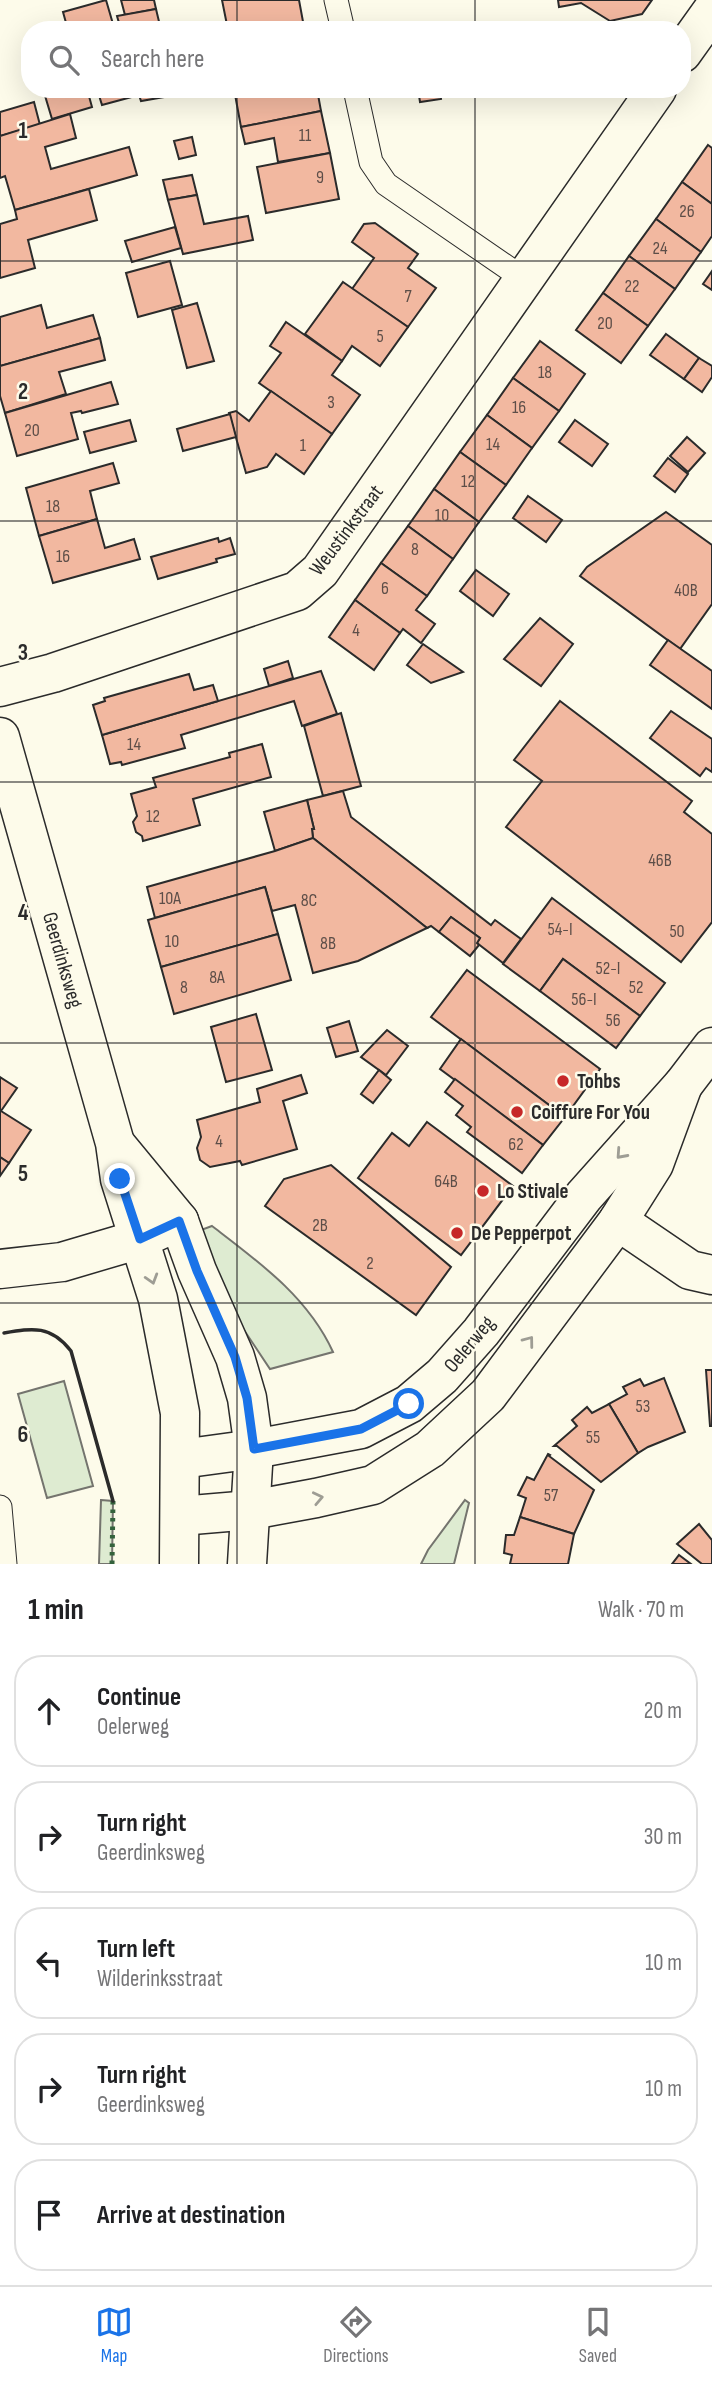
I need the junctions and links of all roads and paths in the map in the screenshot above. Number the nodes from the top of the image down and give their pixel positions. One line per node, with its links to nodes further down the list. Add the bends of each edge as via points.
1 (336, 0): 3 (lane)
2 (712, 11): 4 (main road)
3 (340, 21)
4 (691, 40)
5 (357, 98): 7 (lane, via 371,162 386,184)
6 (651, 98): 7 (main road, Weustinkstraat)
7 (524, 279): 8 (main road, Weustinkstraat, via 320,571 297,591)
8 (0, 687)
9 (0, 737): 12 (main road, Geerdinksweg)
10 (712, 1047): 11 (main road, Oelerweg)
11 (683, 1085): 14 (main road, Oelerweg, via 653,1164); 18 (main road, Oelerweg, one-way to 18, via 584,1196 481,1332 426,1390 361,1429)
12 (115, 1143): 13 (main road, Geerdinksweg); 15 (main road, Geerdinksweg, via 120,1179)
13 (179, 1221): 15 (main road); 18 (main road, Geerdinksweg, via 235,1357)
14 (618, 1221): 17 (main road, via 690,1270); 21 (main road, Oelerweg, one-way to 14, via 373,1485 430,1449 488,1395)
15 (140, 1239): 16 (main road, via 62,1262); 19 (main road, Geerdinksweg, one-way to 19, via 174,1376)
16 (0, 1269)
17 (712, 1275)
18 (254, 1449): 19 (main road, Oelerweg); 21 (main road, Geerdinksweg)
19 (181, 1459): 22 (main road)
20 (0, 1507): 23 (lane)
21 (251, 1510): 22 (main road, Oelerweg); 25 (main road)
22 (180, 1516): 24 (main road)
23 (5, 1564)
24 (179, 1564)
25 (247, 1564)

